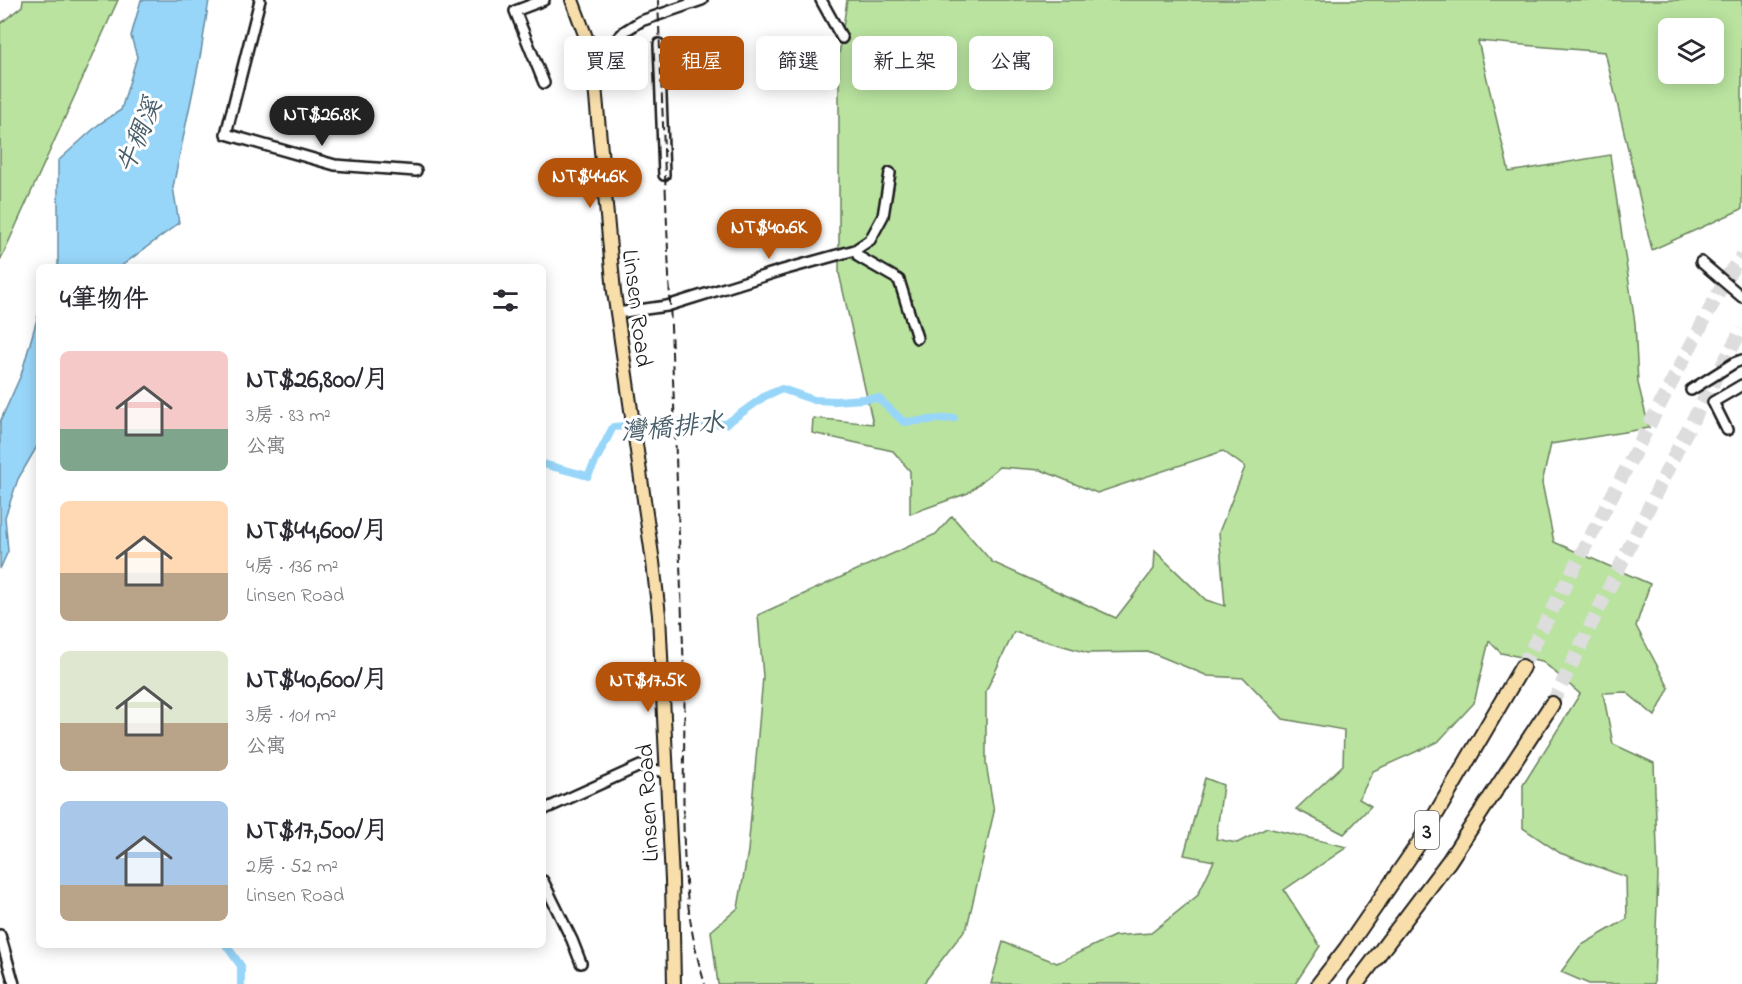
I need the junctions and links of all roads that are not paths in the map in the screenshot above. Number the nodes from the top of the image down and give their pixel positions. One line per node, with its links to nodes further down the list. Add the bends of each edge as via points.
1 (260, 0): 12 (street, via 226,134 335,165)
2 (544, 0): 10 (street, via 515,11)
3 (572, 0): 6 (main road, Linsen Road)
4 (702, 0): 7 (street, via 641,21)
5 (821, 0): 8 (street)
6 (586, 36)
7 (620, 36)
8 (842, 38)
9 (658, 45): 14 (street)
10 (544, 83)
11 (594, 90): 18 (main road, Linsen Road)
12 (416, 171)
13 (890, 172): 15 (street, via 883,216 870,240)
14 (664, 175)
15 (855, 250): 18 (street, via 667,306); 19 (street, via 859,257 899,280)
16 (1701, 262): 17 (street)
17 (1742, 297)
18 (617, 314): 26 (main road, Linsen Road, via 659,615)
19 (917, 338)
20 (1742, 360): 22 (street)
21 (1742, 385): 23 (street, via 1713,402)
22 (1691, 390)
23 (1728, 430)
24 (1522, 667): 33 (highway, 3, via 1419,843)
25 (1552, 704): 34 (highway, 3, via 1449,861)
26 (666, 773): 27 (street, via 640,766); 32 (main road, Linsen Road)
27 (546, 809)
28 (546, 887): 30 (street)
29 (0, 935): 31 (street)
30 (581, 963)
31 (14, 984)
32 (675, 984)
33 (1318, 984)
34 (1356, 984)

